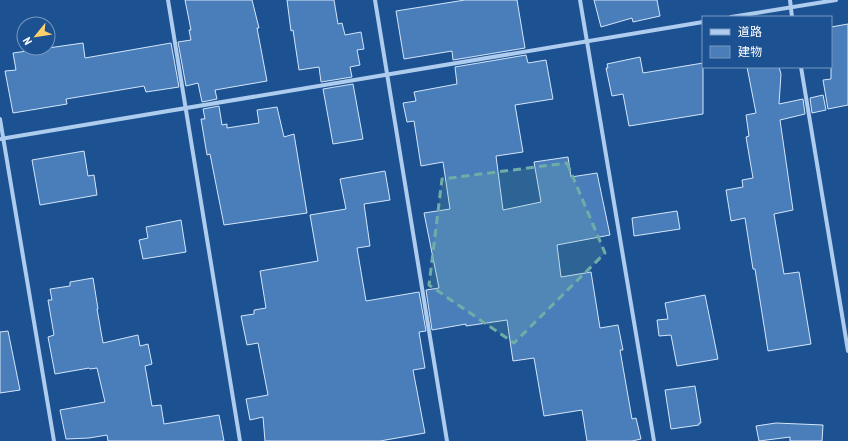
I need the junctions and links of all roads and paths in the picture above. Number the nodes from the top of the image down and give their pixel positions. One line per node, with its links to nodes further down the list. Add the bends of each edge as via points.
1 (168, 0): 13 (street)
2 (375, 0): 12 (street)
3 (580, 0): 10 (street)
4 (790, 0): 6 (street)
5 (836, 0): 6 (street)
6 (791, 7): 7 (street); 8 (street)
7 (737, 16)
8 (792, 16)
9 (702, 22): 10 (street)
10 (587, 41): 12 (street); 20 (street)
11 (801, 68): 16 (street)
12 (387, 75): 13 (street); 19 (street)
13 (186, 108): 15 (street); 18 (street)
14 (0, 120): 15 (street)
15 (2, 139): 17 (street)
16 (848, 351)
17 (54, 441)
18 (240, 441)
19 (448, 441)
20 (654, 441)

